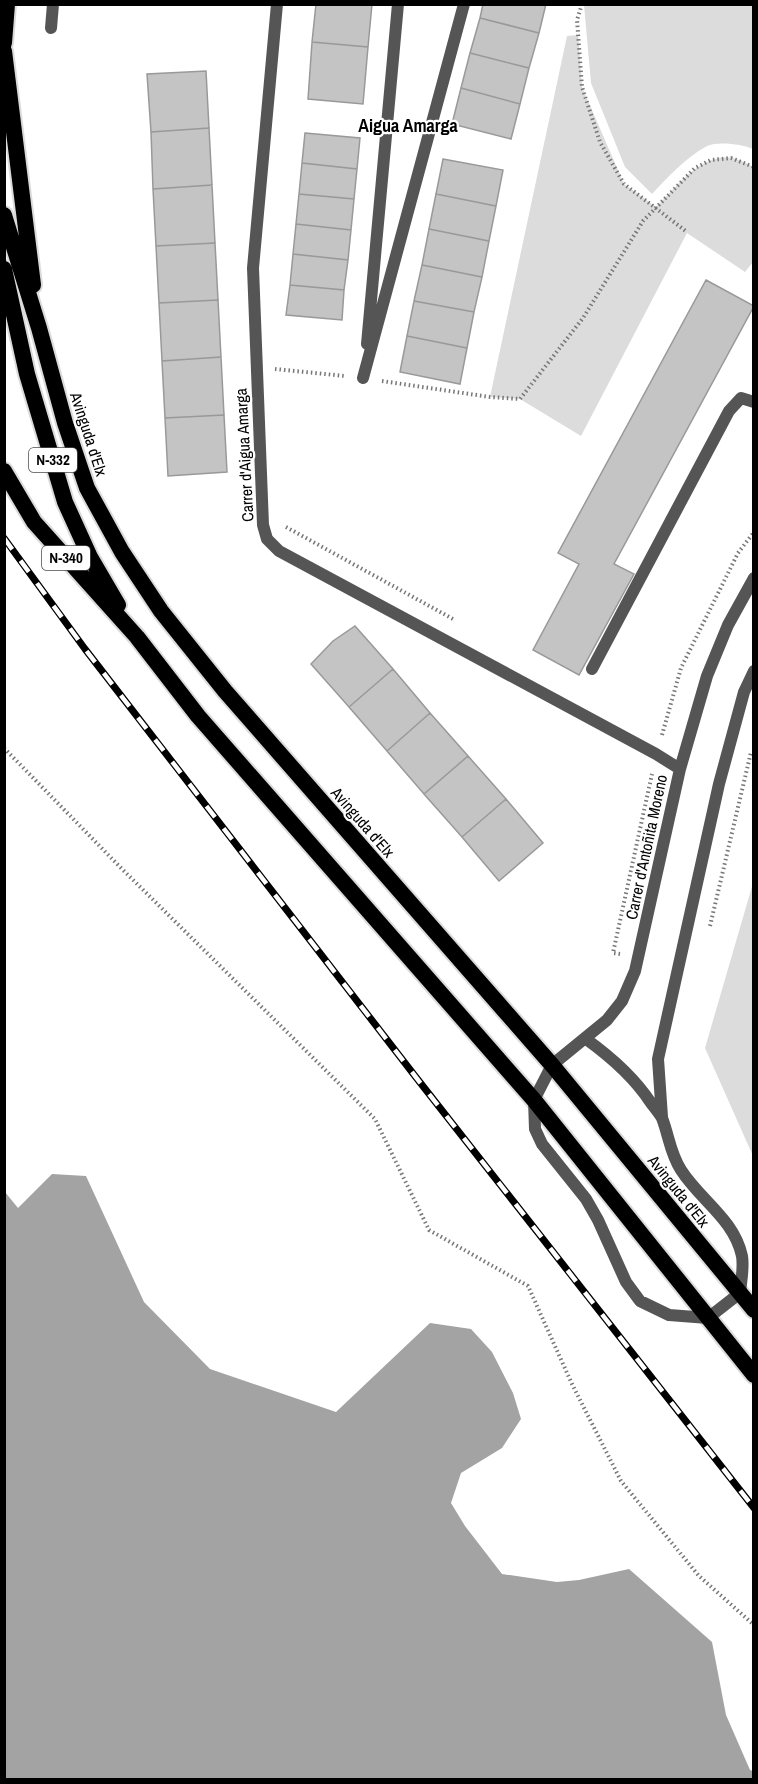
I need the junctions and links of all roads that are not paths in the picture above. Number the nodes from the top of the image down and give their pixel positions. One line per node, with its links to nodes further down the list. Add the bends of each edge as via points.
1 (7, 4): 7 (highway)
2 (53, 4): 6 (street)
3 (277, 4): 18 (street, Carrer d'Aigua Amarga, via 253,268 262,525 267,539 279,551)
4 (398, 4): 5 (street, via 363,378)
5 (464, 4)
6 (51, 28)
7 (4, 44)
8 (4, 51): 11 (highway)
9 (4, 216): 11 (highway)
10 (4, 269): 15 (highway, N-332, via 27,374 65,502 90,557)
11 (39, 328): 20 (highway, Avinguda d'Elx, via 87,488 122,552 161,611 225,691)
12 (753, 402): 16 (street, via 741,398 729,411)
13 (4, 471): 15 (highway, N-340, via 34,522)
14 (753, 578): 18 (street, Carrer d'Antoñita Moreno, via 707,676)
15 (137, 637): 21 (highway, via 198,716)
16 (592, 669)
17 (753, 671): 22 (street, via 719,784 658,1059)
18 (680, 769): 19 (street, Carrer d'Antoñita Moreno, via 635,971 622,1000)
19 (586, 1039): 20 (street, Carrer d'Antoñita Moreno); 22 (street, Avinguda d'Elx, via 611,1057 640,1087)
20 (552, 1065): 21 (street, Carrer d'Antoñita Moreno); 23 (highway, Avinguda d'Elx)
21 (534, 1100): 25 (highway); 25 (street, via 535,1129 542,1144 586,1199 626,1282 640,1301 669,1315)
22 (662, 1118): 23 (street, Avinguda d'Elx, via 681,1170 733,1234 742,1256)
23 (740, 1293): 24 (highway, Avinguda d'Elx); 25 (street)
24 (753, 1310)
25 (708, 1318): 26 (highway)
26 (753, 1375)

